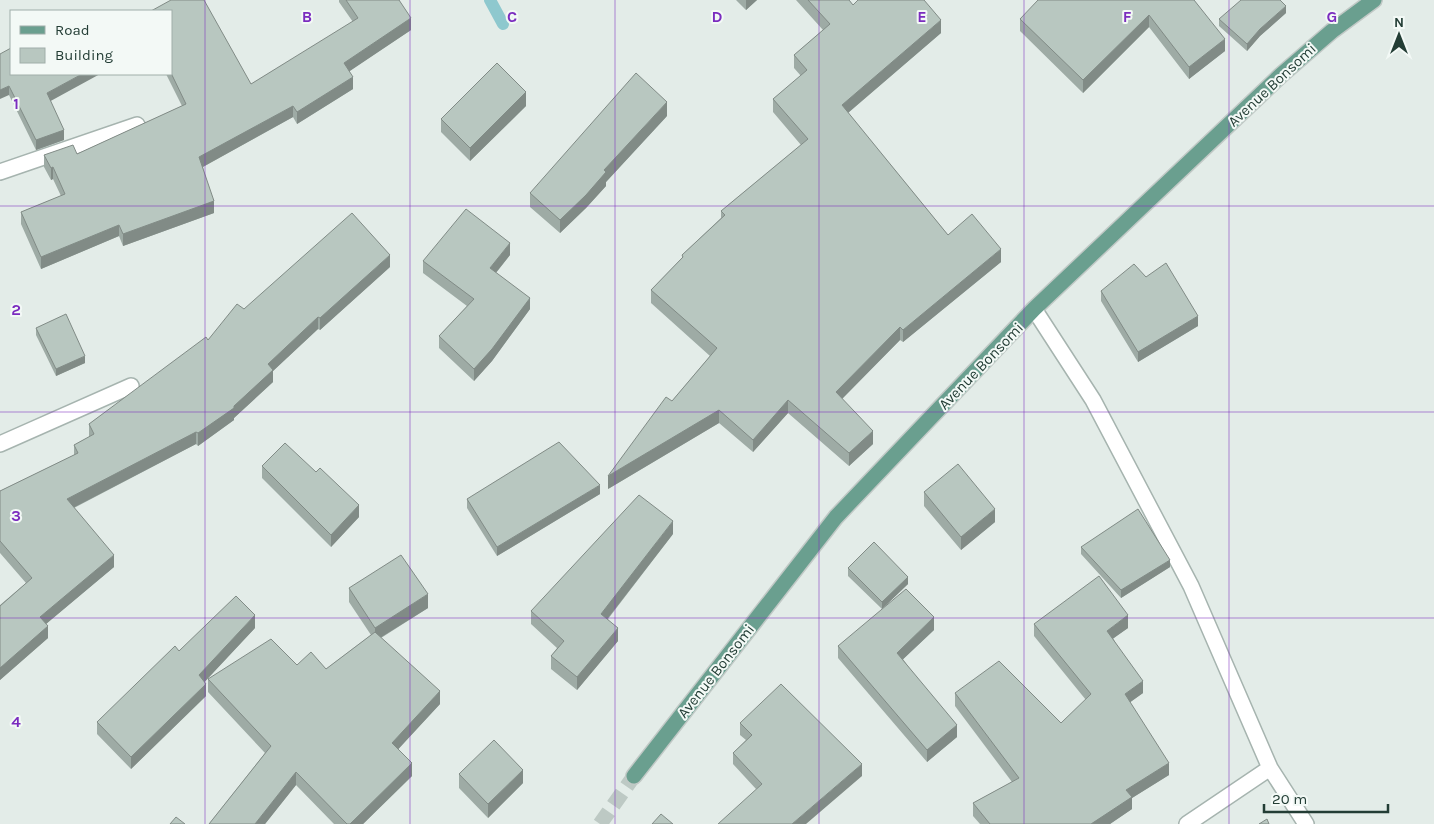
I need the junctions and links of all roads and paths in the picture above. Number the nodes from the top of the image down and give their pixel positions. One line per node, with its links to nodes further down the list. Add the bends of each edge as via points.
1 (1374, 0): 4 (main road, Avenue Bonsomi, via 1281,75)
2 (137, 125): 3 (street)
3 (0, 172)
4 (1034, 309): 7 (street, via 1093,400 1192,586); 8 (main road, Avenue Bonsomi, via 836,517)
5 (132, 386): 6 (street)
6 (0, 444)
7 (1270, 768): 9 (street); 10 (street)
8 (634, 776)
9 (1187, 824)
10 (1306, 824)

